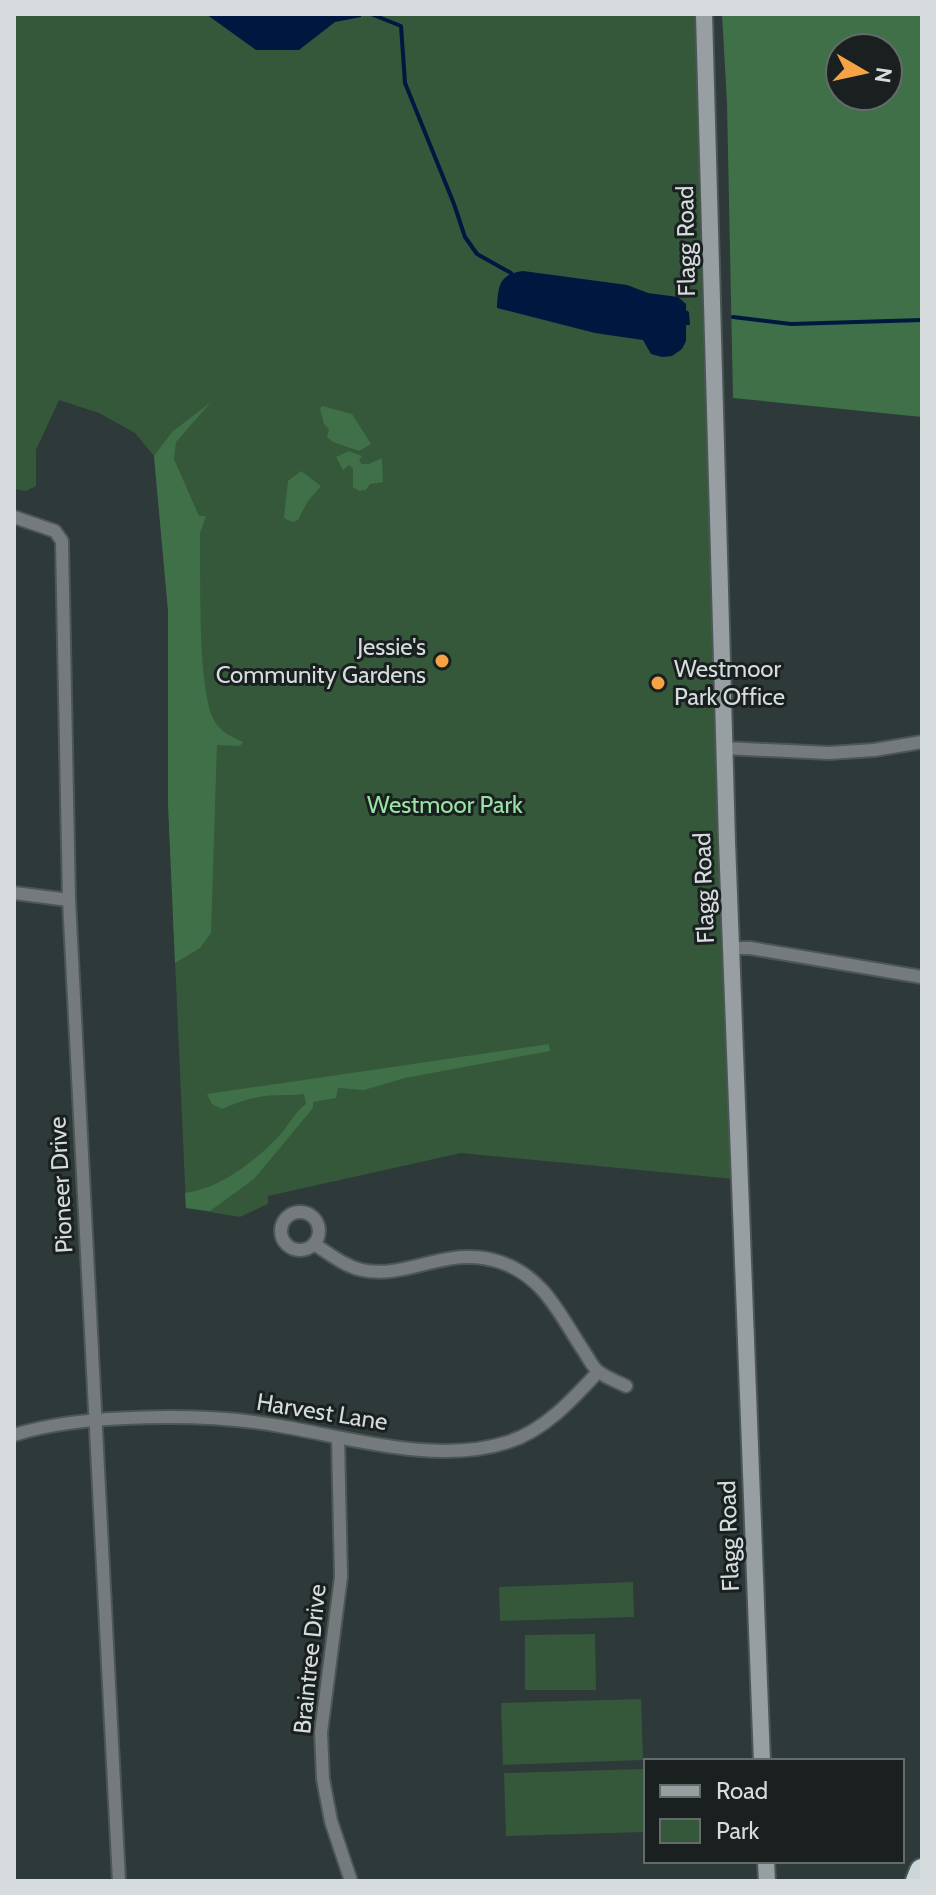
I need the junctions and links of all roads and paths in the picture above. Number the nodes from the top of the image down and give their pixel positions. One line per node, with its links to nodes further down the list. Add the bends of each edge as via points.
1 (704, 14): 4 (street, Flagg Road)
2 (14, 517): 6 (street, Pioneer Drive, via 55,531 62,541)
3 (922, 742): 4 (street, via 829,753)
4 (724, 748): 7 (street, Flagg Road)
5 (14, 893): 6 (street)
6 (69, 900): 12 (street, Pioneer Drive)
7 (730, 948): 8 (street); 15 (street, Flagg Road)
8 (922, 977)
9 (314, 1244): 10 (street, via 364,1270 401,1269 461,1255 515,1268 545,1290)
10 (598, 1372): 11 (street); 14 (street, Harvest Lane, via 551,1417 508,1442 436,1450)
11 (626, 1386)
12 (95, 1421): 13 (street, Harvest Lane); 14 (street, Harvest Lane, via 231,1420); 17 (street, Pioneer Drive)
13 (14, 1435)
14 (338, 1438): 18 (street, Braintree Drive, via 341,1577 321,1732 331,1821)
15 (762, 1759)
16 (922, 1871): 19 (highway)
17 (119, 1881)
18 (351, 1881)
19 (918, 1881)

